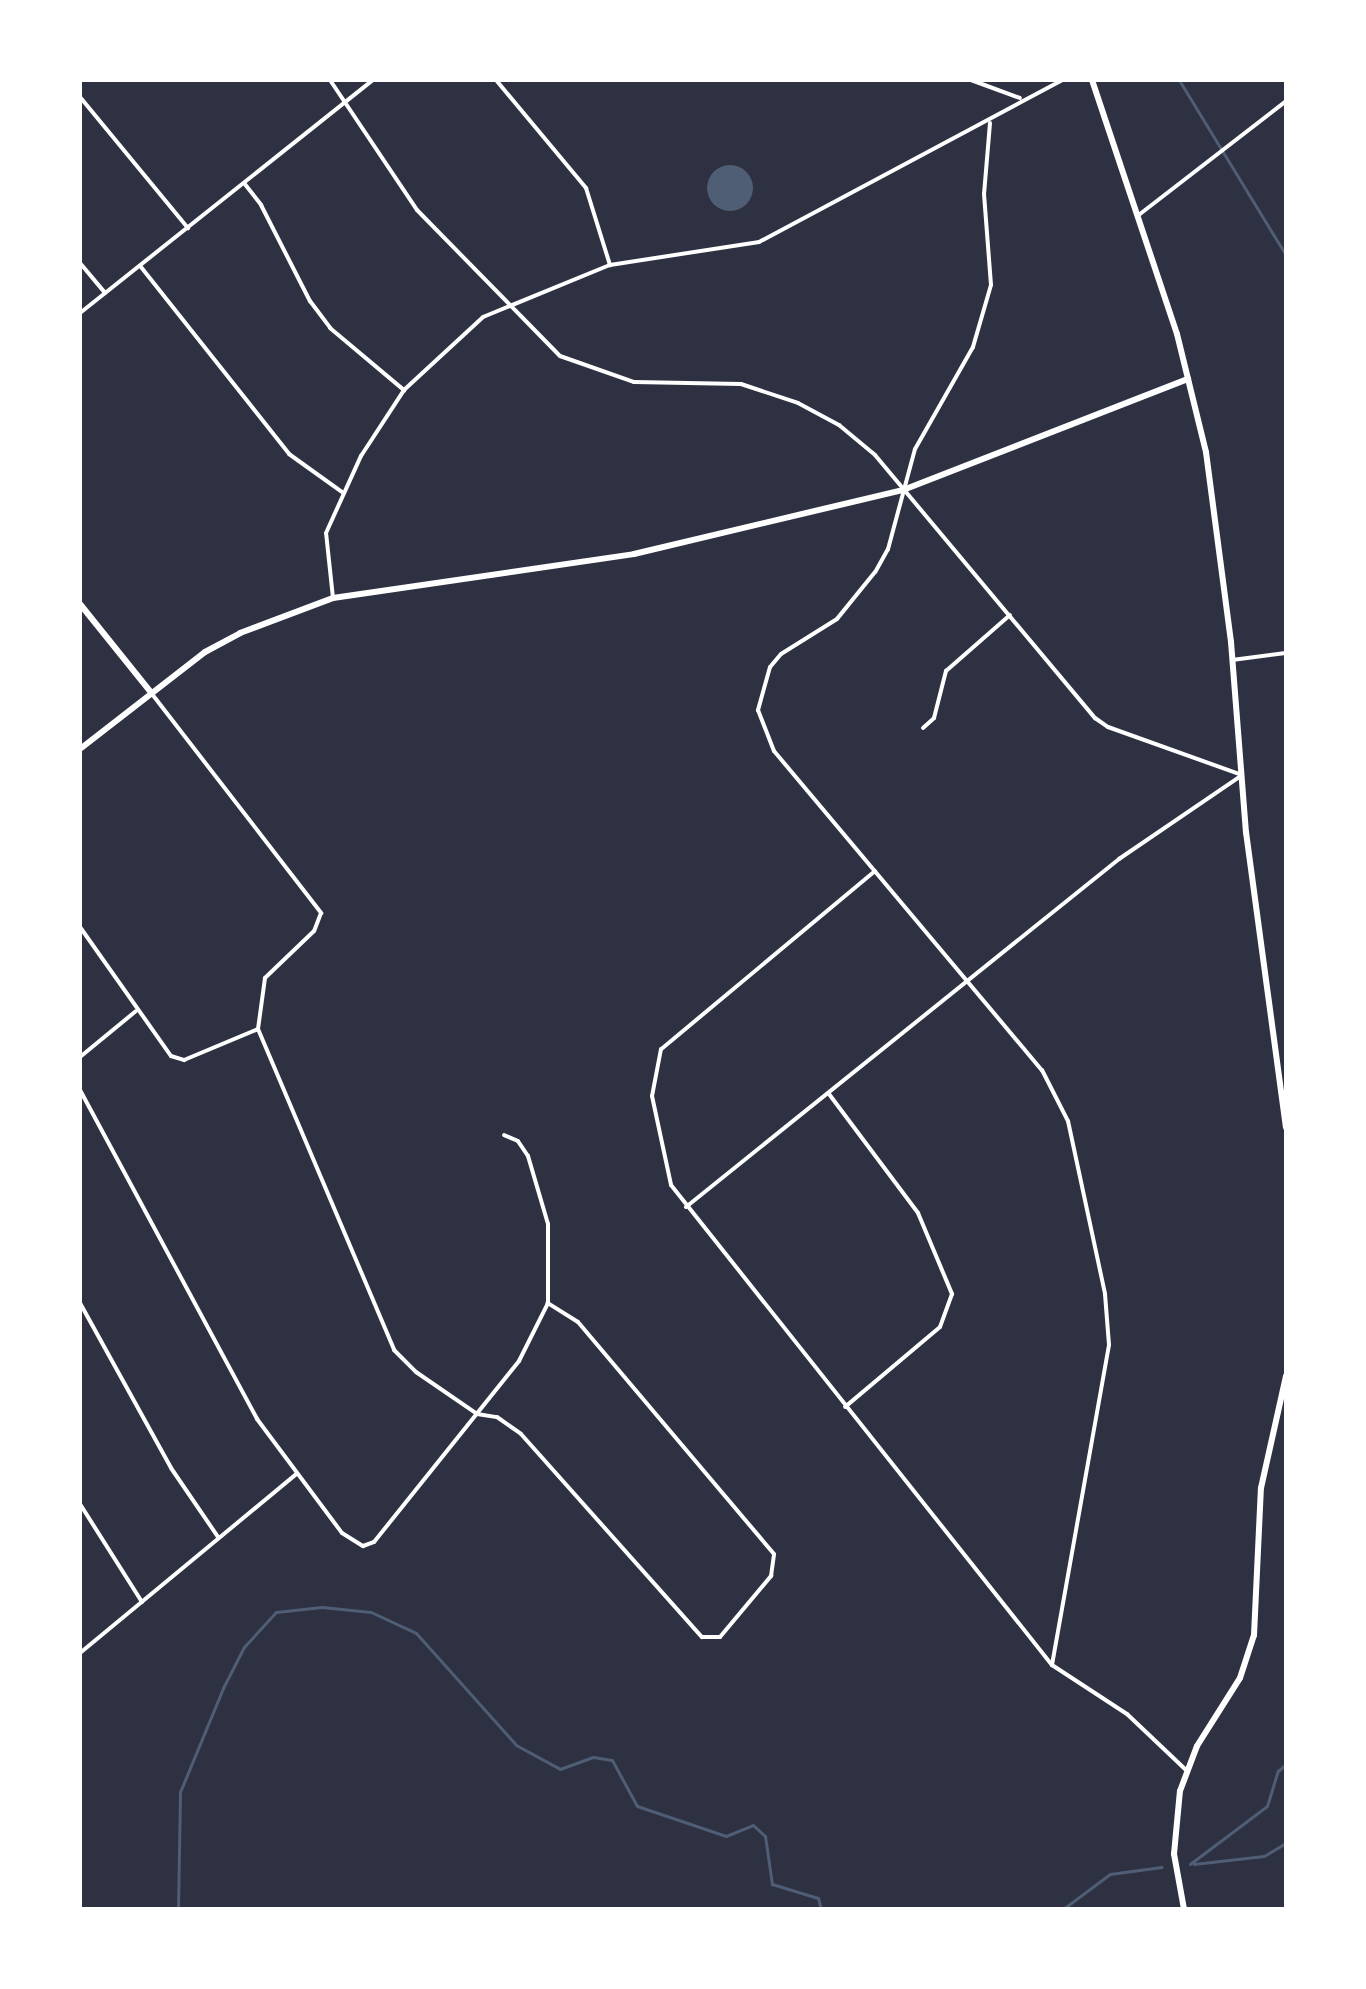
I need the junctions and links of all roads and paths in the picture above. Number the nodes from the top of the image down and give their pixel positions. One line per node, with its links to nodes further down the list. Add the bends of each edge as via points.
1 (330, 80): 9 (street)
2 (373, 80): 9 (street)
3 (496, 80): 16 (street, via 586,188)
4 (971, 80): 8 (street)
5 (1063, 80): 8 (street)
6 (1092, 80): 13 (street)
7 (80, 97): 14 (street)
8 (1020, 98): 11 (street)
9 (347, 101): 12 (street); 19 (street, via 417,210)
10 (1286, 101): 13 (street)
11 (990, 123): 16 (street, via 759,242); 23 (street, via 984,194 991,285 987,310 973,347 915,449)
12 (244, 183): 14 (street); 22 (street, via 323,319)
13 (1140, 214): 21 (street)
14 (188, 228): 17 (street)
15 (80, 263): 18 (street)
16 (610, 265): 19 (street)
17 (141, 267): 18 (street); 24 (street, via 289,454)
18 (105, 293): 20 (street)
19 (510, 306): 22 (street, via 483,317); 23 (street, via 560,356 602,374 634,382 741,384 798,403 839,425 875,455)
20 (80, 313)
21 (1188, 379): 23 (street); 29 (street, via 1216,505)
22 (404, 390): 24 (street, via 385,413)
23 (903, 490): 25 (street, via 634,554); 27 (street); 34 (street, via 888,549 865,588 837,619 781,654 764,679 758,710 774,751)
24 (342, 492): 25 (street, via 326,533)
25 (333, 598): 30 (street, via 240,633)
26 (80, 604): 30 (street)
27 (1010, 615): 31 (street, via 946,671 934,718); 33 (street, via 1108,727)
28 (1286, 653): 29 (street)
29 (1232, 660): 33 (street)
30 (150, 691): 32 (street); 38 (street, via 321,913 319,922 265,978)
31 (923, 728)
32 (80, 749)
33 (1242, 775): 36 (street, via 1119,859); 42 (street)
34 (875, 871): 36 (street); 44 (street, via 682,1026 661,1049 652,1096 671,1185)
35 (80, 927): 37 (street)
36 (967, 981): 41 (street); 55 (street, via 1042,1070 1062,1103 1108,1317 1107,1361)
37 (136, 1011): 38 (street, via 167,1054 179,1059); 39 (street)
38 (258, 1029): 49 (street, via 394,1350)
39 (80, 1057)
40 (80, 1090): 50 (street, via 257,1419)
41 (829, 1094): 44 (street); 48 (street, via 918,1213 952,1294 940,1327)
42 (1286, 1127)
43 (504, 1135): 46 (street, via 518,1141 528,1156 548,1224)
44 (686, 1207): 48 (street)
45 (80, 1303): 52 (street, via 171,1468)
46 (548, 1303): 49 (street, via 519,1361); 49 (street, via 578,1322 774,1554 771,1576 714,1639 702,1637 521,1434 497,1417)
47 (1286, 1376): 56 (street, via 1261,1488 1259,1594 1252,1644 1233,1692)
48 (845, 1407): 55 (street)
49 (477, 1414): 50 (street, via 374,1542 362,1546 349,1540)
50 (296, 1474): 52 (street)
51 (80, 1504): 53 (street)
52 (218, 1537): 53 (street)
53 (142, 1602): 54 (street)
54 (80, 1653)
55 (1052, 1665): 56 (street, via 1127,1714)
56 (1186, 1770): 57 (street, via 1174,1854)
57 (1184, 1909)

